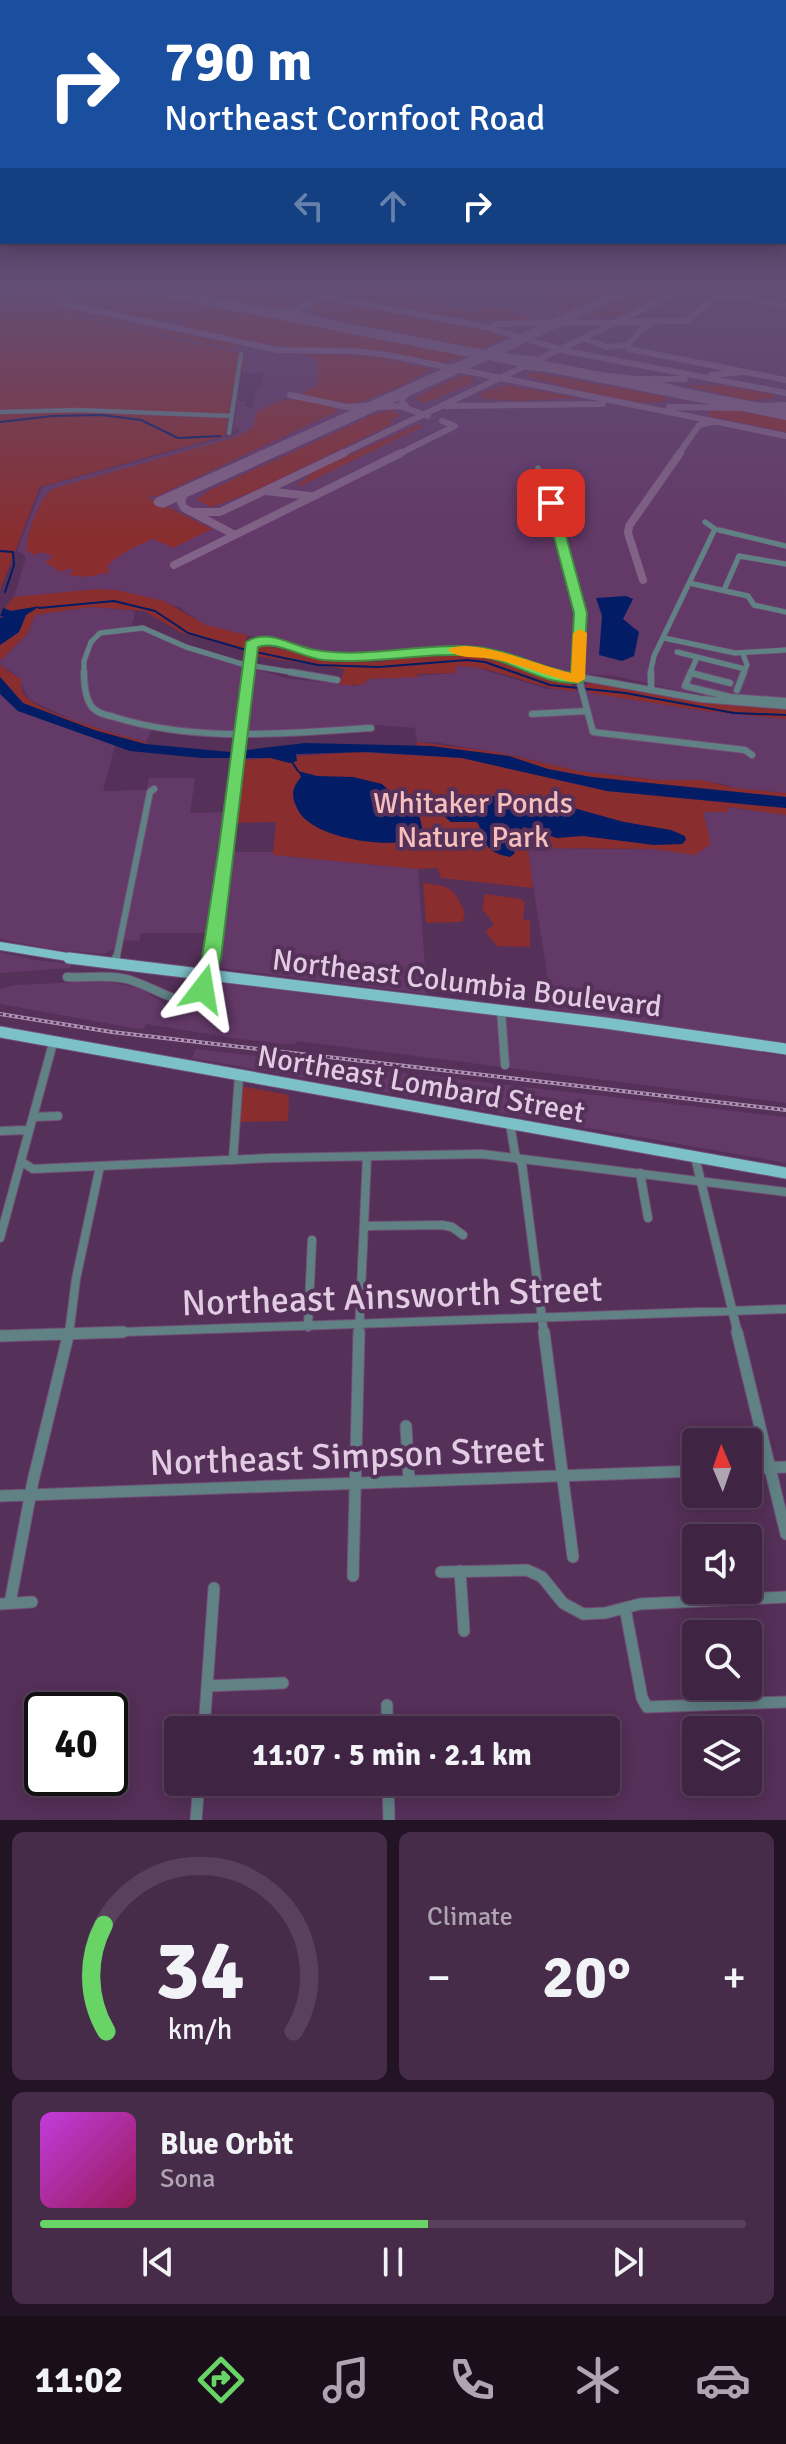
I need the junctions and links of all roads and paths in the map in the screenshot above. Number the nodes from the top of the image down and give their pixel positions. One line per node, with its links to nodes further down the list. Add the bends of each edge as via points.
1 (239, 371): 3 (street)
2 (0, 412): 3 (street)
3 (232, 416): 4 (street)
4 (229, 433)
5 (538, 468): 23 (street, via 579,608)
6 (705, 522): 10 (street, via 715,529)
7 (719, 530): 8 (street)
8 (786, 546)
9 (786, 564): 11 (street, via 739,556)
10 (689, 583): 11 (street); 13 (street)
11 (724, 590): 12 (street, via 748,596 754,605)
12 (786, 612)
13 (664, 638): 16 (street); 24 (street, via 654,656)
14 (786, 650): 16 (street)
15 (677, 652): 17 (street)
16 (743, 654): 19 (street)
17 (697, 657): 19 (street); 20 (street)
18 (248, 665): 21 (street); 23 (street, via 251,648 269,640 312,654 348,658 475,651 510,658); 30 (street); 30 (street, via 130,628 100,633 84,661 84,687 98,712 145,727)
19 (745, 669): 25 (street)
20 (691, 673): 22 (street); 26 (street, via 685,686)
21 (337, 680)
22 (730, 683)
23 (579, 685): 24 (street, via 618,682); 27 (street)
24 (651, 689): 26 (street, via 701,699)
25 (737, 690)
26 (786, 704)
27 (587, 711): 28 (street); 31 (street, via 595,734 745,750)
28 (532, 714)
29 (371, 728): 30 (street)
30 (242, 735): 35 (street)
31 (752, 755)
32 (154, 789): 34 (street)
33 (0, 946): 34 (main road, Northeast Columbia Boulevard)
34 (115, 964): 35 (main road, Northeast Columbia Boulevard)
35 (207, 975): 36 (street, via 200,994 179,1001 128,979); 37 (main road, Northeast Columbia Boulevard)
36 (67, 977)
37 (501, 1010): 40 (main road, Northeast Columbia Boulevard); 41 (street)
38 (0, 1032): 39 (main road, Northeast Lombard Street)
39 (53, 1043): 42 (main road, Northeast Lombard Street); 44 (street)
40 (786, 1049)
41 (505, 1065)
42 (239, 1076): 45 (main road, Northeast Lombard Street); 51 (street)
43 (58, 1116): 44 (street)
44 (33, 1117): 46 (street)
45 (510, 1124): 49 (main road, Northeast Lombard Street); 50 (street)
46 (28, 1130): 47 (street); 52 (street)
47 (0, 1131)
48 (367, 1157): 50 (street); 51 (street); 59 (street)
49 (695, 1157): 55 (main road, Northeast Lombard Street); 56 (street)
50 (518, 1158): 54 (street); 65 (street)
51 (233, 1160): 53 (street)
52 (22, 1162): 53 (street, via 33,1169); 61 (street)
53 (100, 1166): 68 (street)
54 (640, 1173): 56 (street); 58 (street)
55 (786, 1173)
56 (699, 1182): 57 (street); 64 (street)
57 (786, 1192)
58 (648, 1218)
59 (365, 1226): 60 (street, via 442,1225); 66 (street)
60 (463, 1235)
61 (0, 1238)
62 (312, 1240): 67 (street)
63 (786, 1309): 64 (street, Northeast Ainsworth Street)
64 (730, 1311): 65 (street, Northeast Ainsworth Street); 73 (street)
65 (541, 1318): 66 (street, Northeast Ainsworth Street); 75 (street)
66 (361, 1325): 67 (street, Northeast Ainsworth Street); 77 (street)
67 (308, 1327): 68 (street, Northeast Ainsworth Street)
68 (67, 1334): 69 (street, Northeast Ainsworth Street); 78 (street)
69 (0, 1336)
70 (406, 1426): 76 (street)
71 (786, 1467): 73 (street)
72 (762, 1468): 73 (street)
73 (769, 1468): 80 (street)
74 (682, 1472): 75 (street, Northeast Simpson Street)
75 (562, 1476): 76 (street, Northeast Simpson Street); 81 (street)
76 (409, 1481): 77 (street, Northeast Simpson Street)
77 (356, 1482): 78 (street, Northeast Simpson Street); 84 (street)
78 (30, 1494): 79 (street, Northeast Simpson Street); 88 (street)
79 (0, 1496)
80 (786, 1534)
81 (573, 1557)
82 (460, 1571): 83 (street); 89 (street, via 527,1570 542,1577 569,1613); 90 (street)
83 (441, 1572)
84 (353, 1576)
85 (214, 1588): 92 (street)
86 (786, 1597): 89 (street)
87 (32, 1602): 88 (street)
88 (5, 1604)
89 (625, 1608): 93 (street, via 642,1698 652,1710)
90 (464, 1631)
91 (283, 1683): 92 (street)
92 (207, 1686): 95 (street)
93 (786, 1702)
94 (387, 1705): 96 (street)
95 (205, 1716)
96 (387, 1716)
97 (198, 1796): 99 (street)
98 (388, 1796): 100 (street)
99 (196, 1820)
100 (389, 1820)

